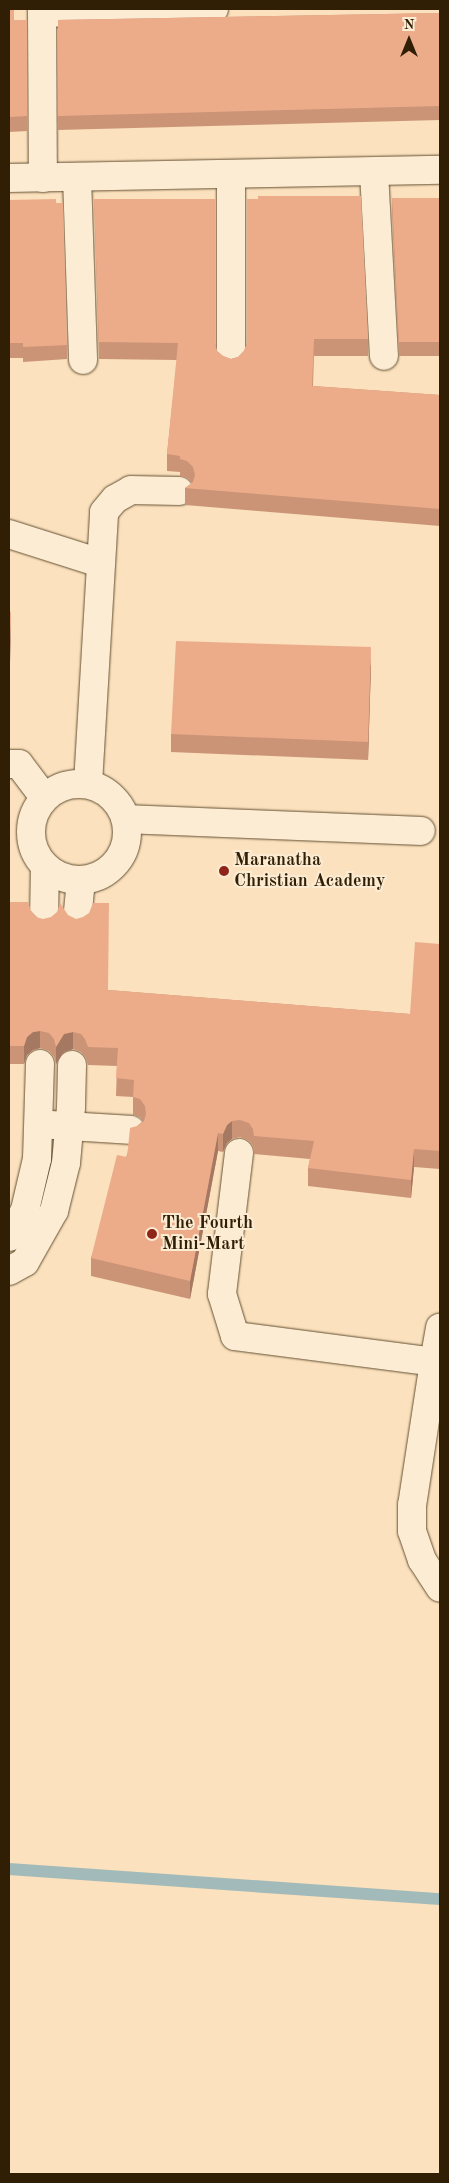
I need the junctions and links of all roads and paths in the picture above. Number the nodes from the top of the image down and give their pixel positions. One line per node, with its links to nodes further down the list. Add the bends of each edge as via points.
1 (212, 9): 2 (street)
2 (42, 11): 8 (street)
3 (440, 170): 4 (street)
4 (374, 172): 5 (street); 9 (street)
5 (231, 174): 6 (street); 11 (street)
6 (77, 177): 8 (street); 10 (street)
7 (9, 178): 8 (street)
8 (43, 178)
9 (384, 356)
10 (83, 360)
11 (232, 360)
12 (180, 491): 14 (street, via 131,490 115,499 104,512)
13 (9, 534): 14 (street)
14 (100, 563): 16 (street)
15 (9, 764): 17 (street, via 19,764)
16 (88, 784): 17 (street, via 58,788); 18 (street, via 102,788 112,796)
17 (44, 797): 20 (street, via 30,832 37,856)
18 (126, 819): 19 (street); 21 (street, via 126,847 119,860 109,871)
19 (421, 831)
20 (45, 866): 21 (street, via 62,877); 22 (street)
21 (82, 880): 23 (street)
22 (44, 920)
23 (77, 920)
24 (40, 1064): 26 (street)
25 (72, 1065): 27 (street)
26 (38, 1124): 27 (street); 30 (street, via 37,1159 26,1210)
27 (70, 1126): 28 (street); 31 (street, via 66,1163 54,1210 26,1262)
28 (132, 1130)
29 (240, 1153): 33 (street, via 222,1294 236,1336)
30 (9, 1237)
31 (9, 1271)
32 (440, 1328): 33 (street)
33 (437, 1363): 34 (street, via 412,1505 412,1531 422,1560)
34 (440, 1588)

